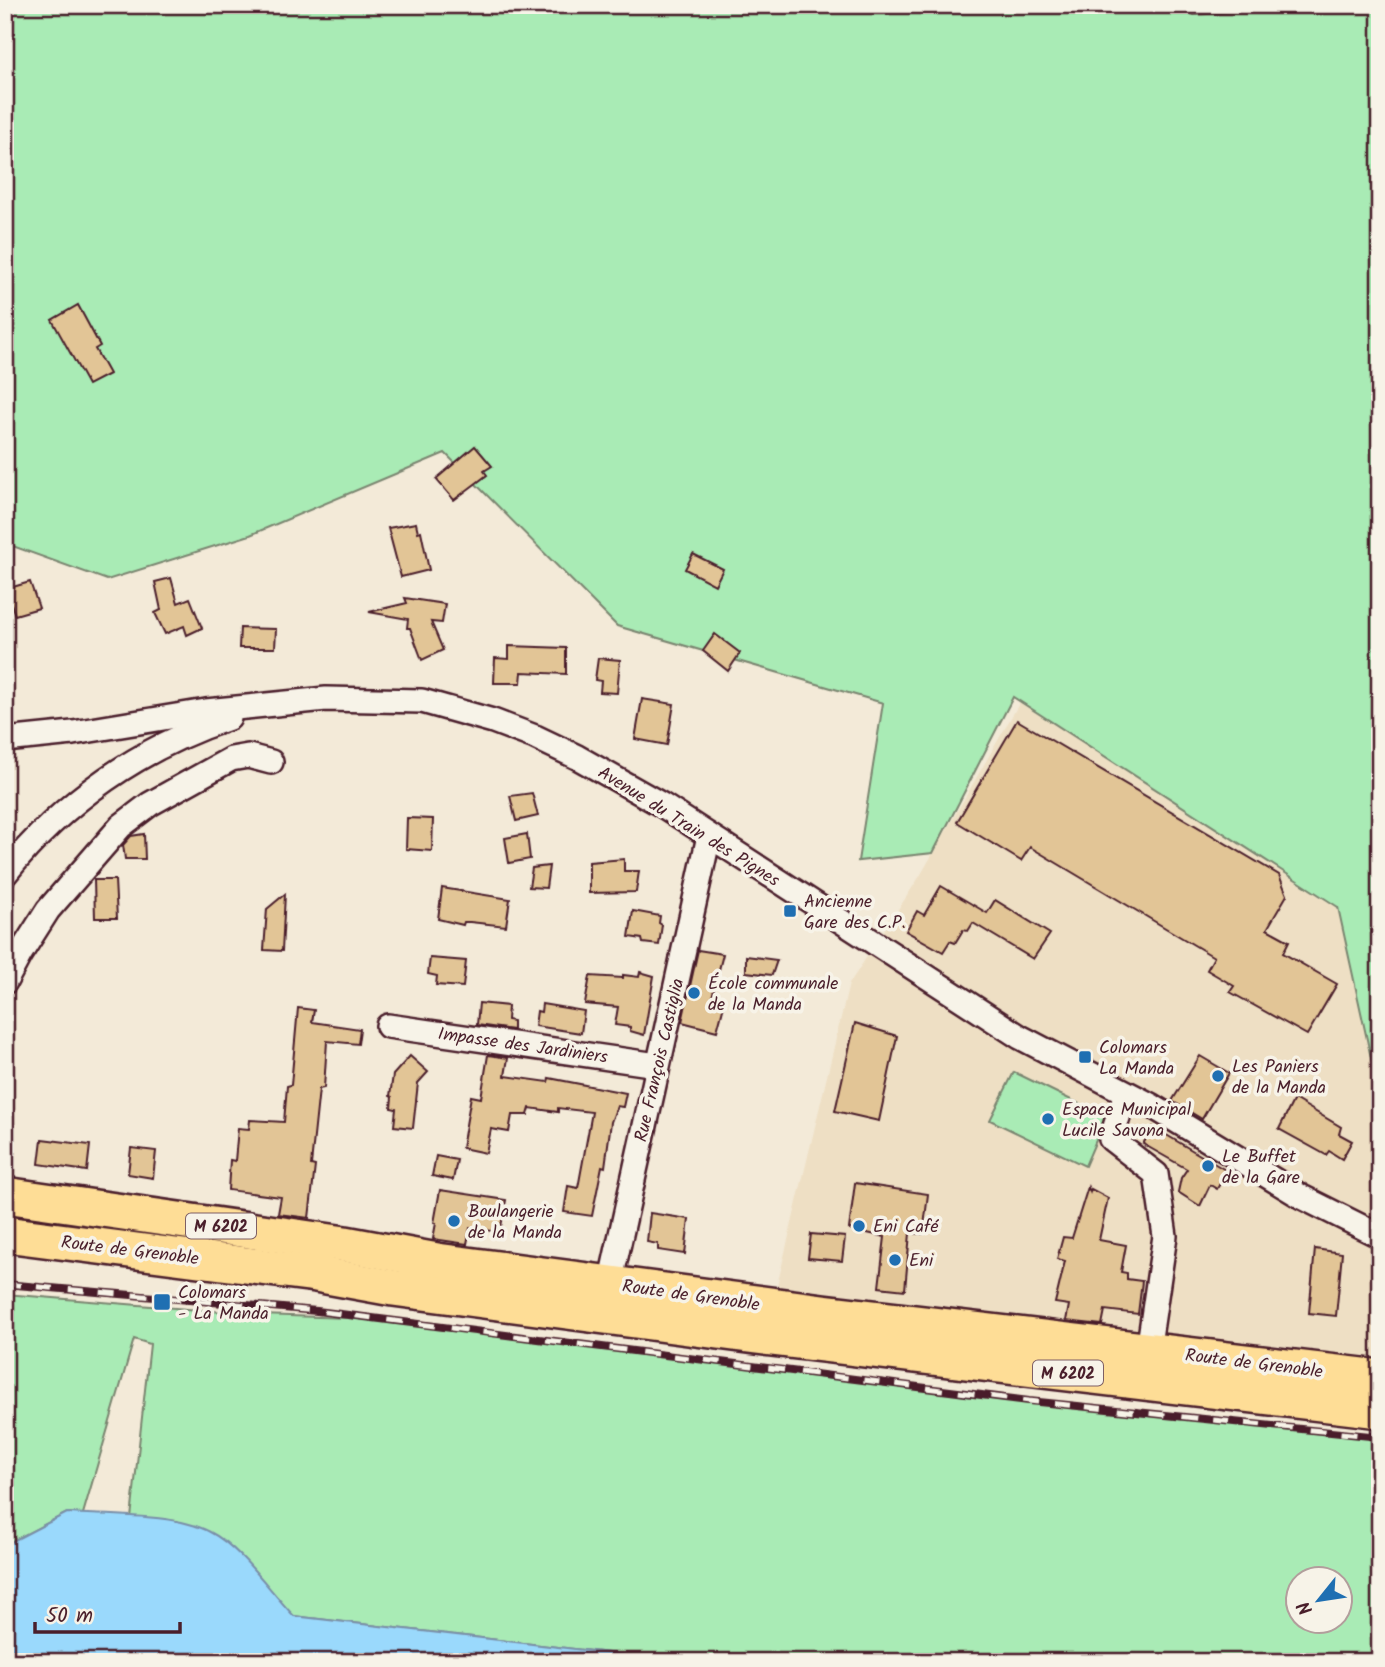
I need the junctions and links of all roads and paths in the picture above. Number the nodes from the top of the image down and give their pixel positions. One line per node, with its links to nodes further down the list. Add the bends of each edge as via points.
1 (286, 703): 2 (street, Avenue du Train des Pignes); 4 (street, via 205,726); 6 (street, Avenue du Train des Pignes, via 422,701 493,721 577,757)
2 (130, 723): 3 (street, Avenue du Train des Pignes); 4 (street)
3 (5, 740)
4 (149, 753): 7 (street, via 76,800)
5 (271, 762): 8 (street, via 248,756 231,759 121,825 48,910)
6 (709, 836): 10 (street, Rue François Castiglia); 11 (street, Avenue du Train des Pignes, via 1010,1031)
7 (5, 874)
8 (5, 982)
9 (388, 1026): 10 (street, Impasse des Jardiniers)
10 (657, 1065): 18 (street, Rue François Castiglia)
11 (1126, 1093): 15 (street, Avenue du Train des Pignes, via 1301,1197); 20 (street, via 1111,1139 1156,1174 1166,1236)
12 (5, 1195): 17 (main road, Route de Grenoble / M 6202)
13 (5, 1213): 17 (main road, M 6202, via 343,1256)
14 (5, 1234): 19 (main road, Route de Grenoble / M 6202, via 316,1274)
15 (1380, 1236)
16 (5, 1255): 19 (main road, M 6202, via 317,1290)
17 (437, 1261): 18 (main road, Route de Grenoble / M 6202)
18 (610, 1284): 20 (main road, Route de Grenoble / M 6202)
19 (393, 1289): 22 (main road, Route de Grenoble / M 6202)
20 (1148, 1351): 21 (main road, Route de Grenoble / M 6202)
21 (1380, 1378)
22 (1380, 1410)

